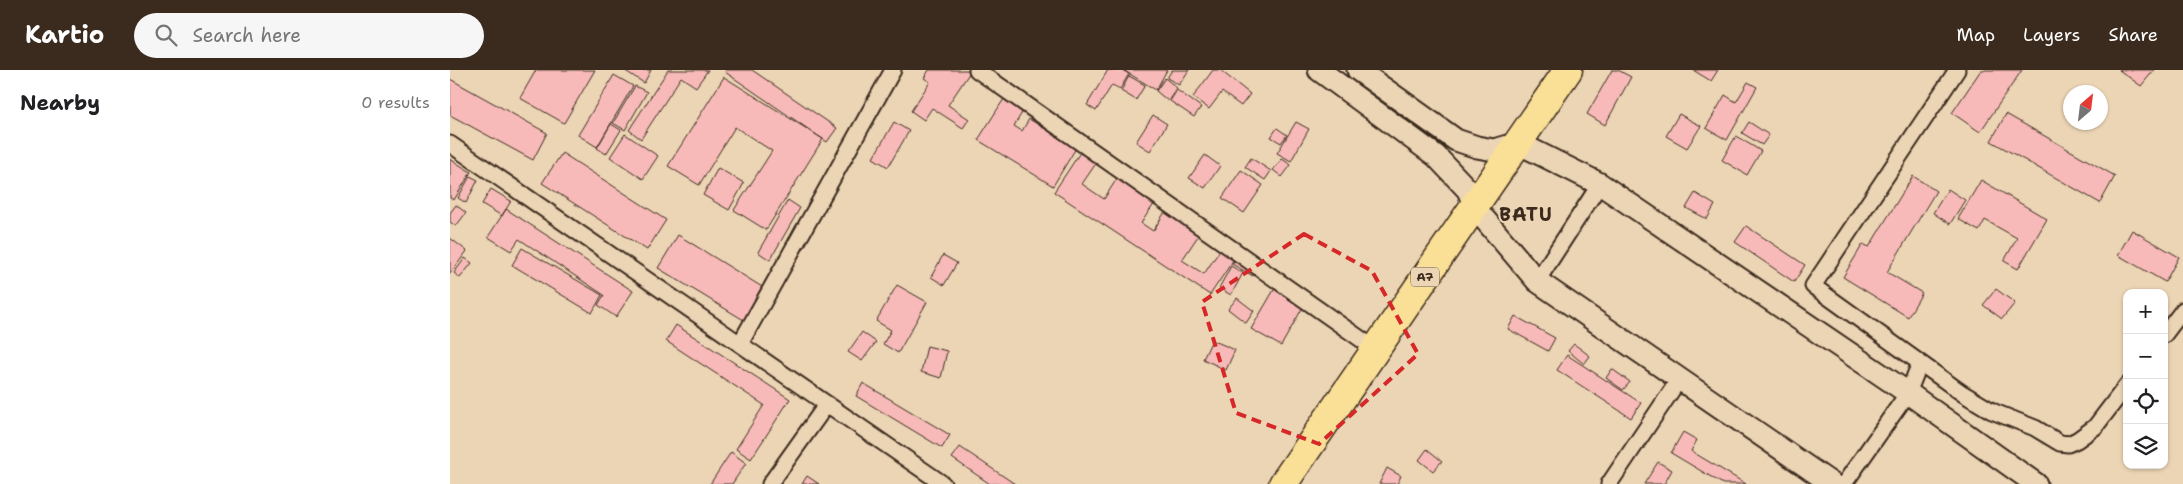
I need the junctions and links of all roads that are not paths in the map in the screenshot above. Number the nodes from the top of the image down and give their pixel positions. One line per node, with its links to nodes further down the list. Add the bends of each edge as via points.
1 (893, 70): 14 (street)
2 (977, 70): 15 (street)
3 (1319, 70): 10 (street, via 1436,156 1468,190)
4 (1358, 70): 8 (street, via 1456,140 1494,150)
5 (1568, 70): 8 (highway, A7)
6 (1957, 70): 16 (street, via 1813,286)
7 (450, 144): 14 (street)
8 (1518, 144): 9 (street); 10 (highway, A7)
9 (1600, 184): 11 (street); 19 (street)
10 (1475, 208): 11 (street); 15 (highway, A7)
11 (1537, 281): 17 (street)
12 (2183, 310): 13 (street)
13 (2165, 334)
14 (740, 344): 20 (street)
15 (1375, 349): 23 (highway, A7)
16 (1920, 363): 18 (street, via 1992,411 2068,444 2095,427); 19 (street)
17 (1680, 378): 24 (street); 25 (street)
18 (2123, 390)
19 (1908, 393): 26 (street); 27 (street)
20 (827, 404): 21 (street); 22 (street)
21 (770, 484)
22 (943, 484)
23 (1283, 484)
24 (1609, 484)
25 (1832, 484)
26 (1844, 484)
27 (2036, 484)

